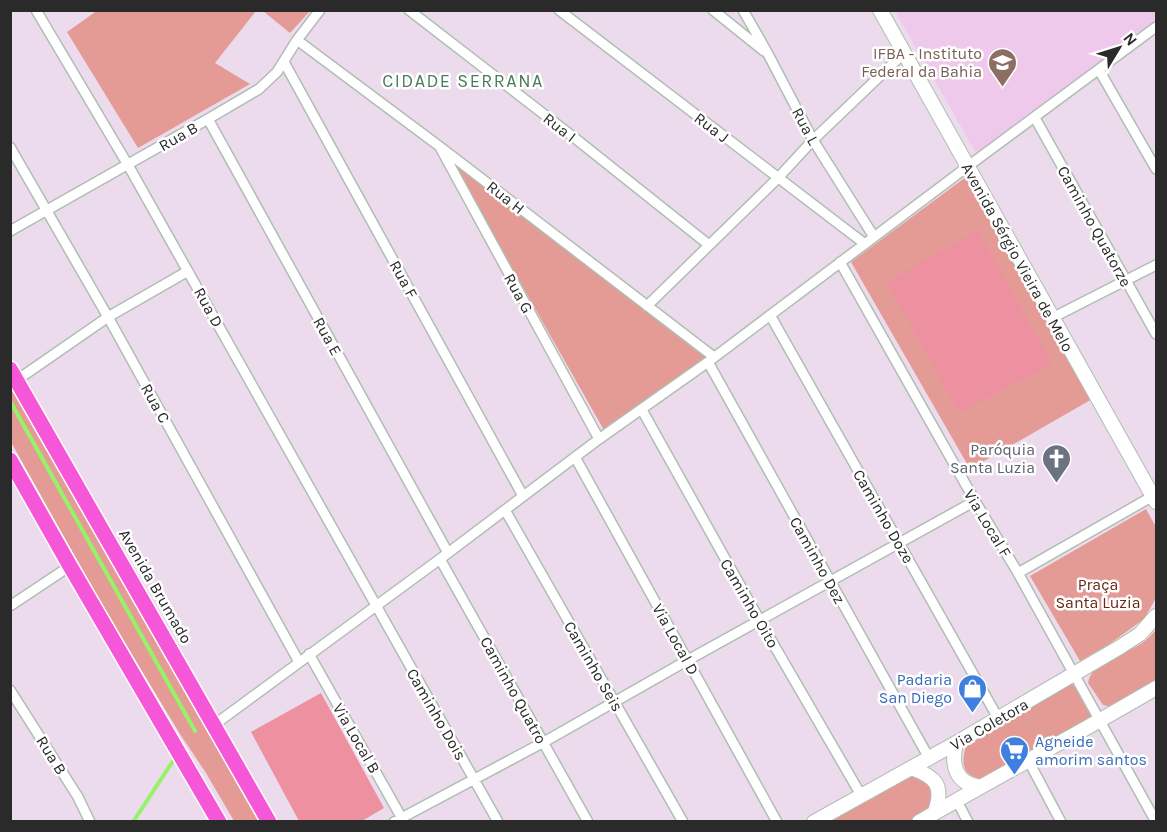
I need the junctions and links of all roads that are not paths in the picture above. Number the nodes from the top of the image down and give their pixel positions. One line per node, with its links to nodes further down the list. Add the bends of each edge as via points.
1 (36, 10): 19 (street, Rua D)
2 (320, 10): 9 (street, Rua B)
3 (409, 10): 27 (street, Rua I)
4 (559, 10): 22 (street, Rua J)
5 (713, 10): 11 (street)
6 (743, 10): 11 (street, Rua L)
7 (880, 10): 10 (street, Avenida Sérgio Vieira de Melo)
8 (1156, 27): 13 (street)
9 (297, 40): 12 (street, Rua B); 17 (street, Rua H)
10 (904, 53): 16 (street); 20 (street, Avenida Sérgio Vieira de Melo)
11 (768, 54): 16 (street, Rua L)
12 (284, 62): 15 (street, Rua B, via 259,89); 43 (street, Rua F)
13 (1099, 70): 14 (street); 21 (street)
14 (1035, 118): 20 (street); 31 (street, Caminho Quatorze)
15 (208, 119): 19 (street, Rua B); 48 (street, Rua E)
16 (813, 140): 22 (street); 25 (street, Rua L)
17 (439, 146): 32 (street, Rua H); 40 (street, Rua G)
18 (10, 147): 23 (street, Rua C)
19 (128, 165): 23 (street, Rua B); 30 (street, Rua D)
20 (967, 167): 25 (street); 35 (street, Avenida Sérgio Vieira de Melo)
21 (1156, 169)
22 (778, 178): 26 (street, Rua J); 27 (street)
23 (46, 211): 24 (street, Rua B); 34 (street, Rua C)
24 (10, 231)
25 (874, 237): 26 (street)
26 (865, 244): 28 (street)
27 (709, 245): 32 (street)
28 (840, 262): 33 (street); 45 (street, Via Local F)
29 (1156, 265): 31 (street)
30 (188, 271): 34 (street); 53 (street, Rua D)
31 (1126, 281): 35 (street); 36 (street, Caminho Quatorze)
32 (647, 306): 37 (street, Rua H)
33 (770, 315): 37 (street); 47 (street, Caminho Doze)
34 (108, 317): 38 (street); 58 (street, Rua C)
35 (1052, 318): 44 (street, Avenida Sérgio Vieira de Melo)
36 (1156, 334)
37 (711, 360): 39 (street); 51 (street, Caminho Dez)
38 (14, 374): 65 (main road, Avenida Brumado)
39 (642, 410): 40 (street); 55 (street, Caminho Oito)
40 (599, 439): 41 (street)
41 (575, 457): 43 (street); 57 (street, Via Local D)
42 (10, 460): 49 (main road)
43 (524, 496): 46 (street)
44 (1155, 497): 50 (street)
45 (975, 501): 47 (street); 50 (street, Via Local F)
46 (505, 510): 48 (street); 62 (street, Caminho Seis)
47 (899, 543): 51 (street); 63 (street, Caminho Doze)
48 (444, 556): 53 (street); 66 (street, Caminho Quatro)
49 (70, 566): 52 (street); 78 (main road)
50 (1018, 573): 59 (street, Via Local F)
51 (830, 582): 55 (street); 68 (street, Caminho Dez)
52 (10, 606)
53 (376, 606): 56 (street); 71 (street, Caminho Dois)
54 (1156, 616): 59 (street, Via Coletora, via 1140,634)
55 (760, 621): 57 (street); 73 (street, Caminho Oito)
56 (309, 654): 58 (street); 76 (street, Via Local B)
57 (688, 660): 62 (street); 83 (street, Via Local D)
58 (299, 662): 65 (street)
59 (1074, 674): 63 (street, Via Coletora); 64 (street, Via Local F)
60 (1156, 688): 64 (street)
61 (10, 690): 77 (street, Rua B)
62 (615, 701): 66 (street); 82 (street, Caminho Seis)
63 (998, 718): 67 (street, Via Coletora)
64 (1100, 721): 69 (street); 88 (street, Via Local F)
65 (214, 725): 79 (main road, Avenida Brumado)
66 (543, 742): 71 (street); 81 (street, Caminho Quatro)
67 (956, 743): 68 (street, Via Coletora); 72 (street, via 954,764 958,772 969,785)
68 (929, 758): 70 (street, Via Coletora)
69 (1028, 760): 72 (street); 87 (street)
70 (911, 768): 73 (street, Via Coletora); 75 (street, via 933,779 938,787)
71 (473, 778): 76 (street); 80 (street, Caminho Dois)
72 (980, 787): 74 (street)
73 (861, 795): 84 (street, Via Coletora)
74 (957, 801): 75 (street); 86 (street)
75 (935, 812): 85 (street)
76 (400, 820)
77 (90, 822)
78 (219, 822)
79 (269, 822)
80 (498, 822)
81 (588, 822)
82 (683, 822)
83 (777, 822)
84 (814, 822)
85 (919, 822)
86 (968, 822)
87 (1061, 822)
88 (1156, 822)

